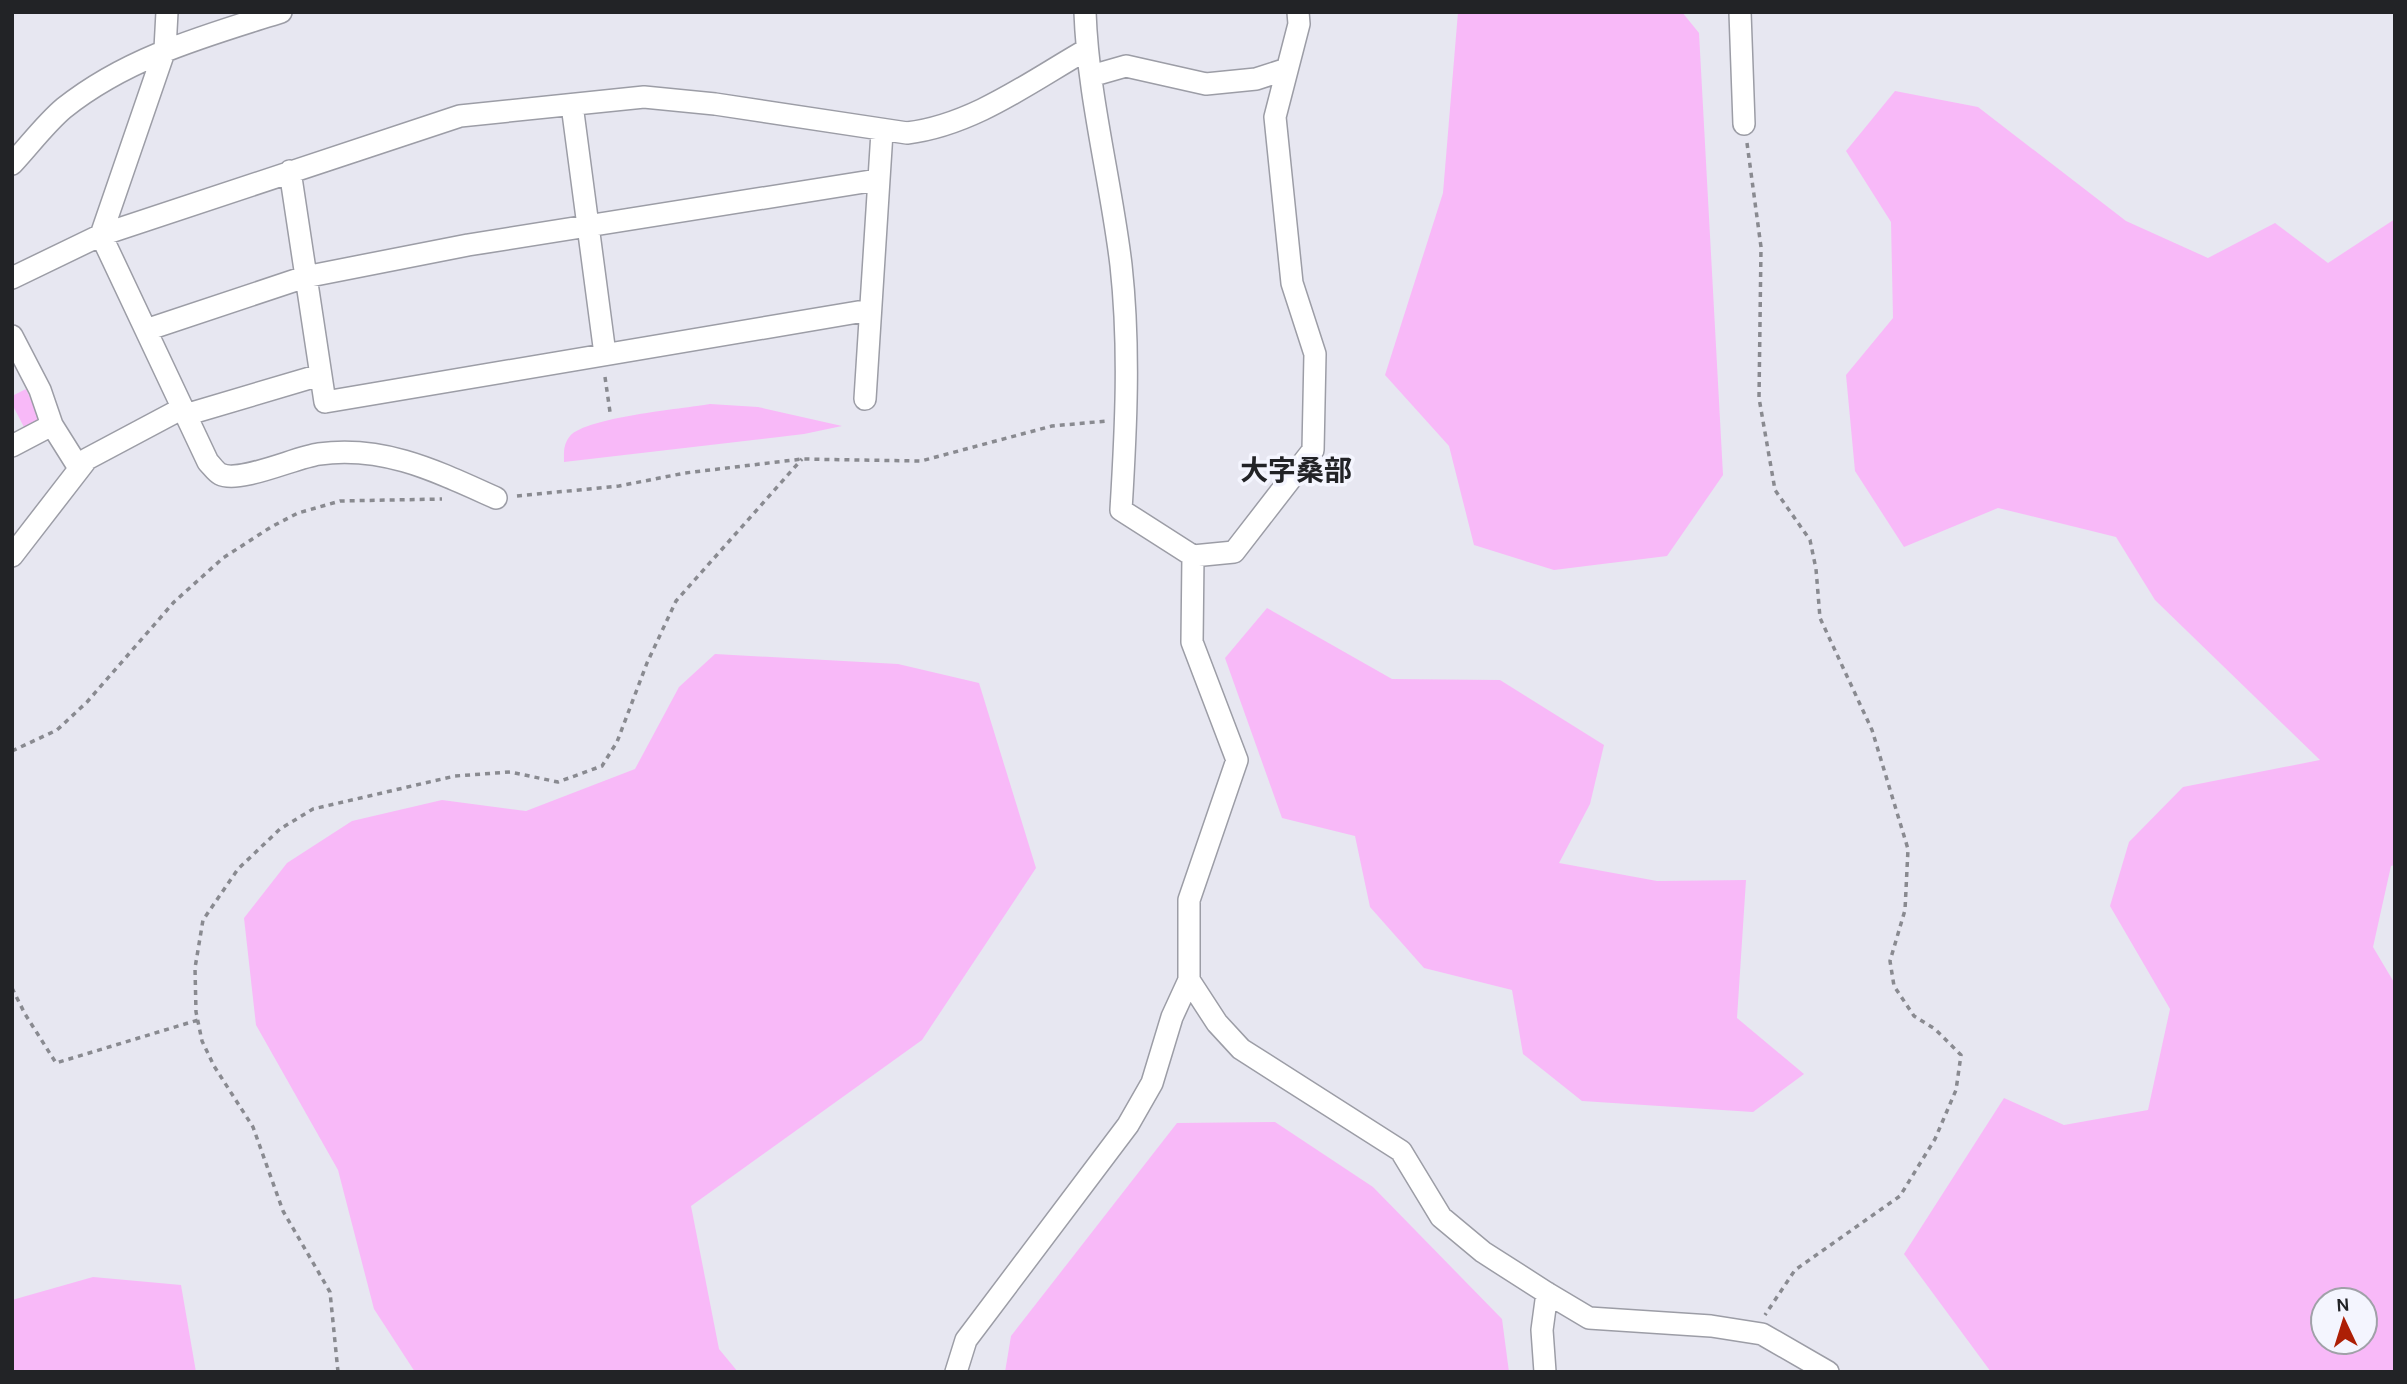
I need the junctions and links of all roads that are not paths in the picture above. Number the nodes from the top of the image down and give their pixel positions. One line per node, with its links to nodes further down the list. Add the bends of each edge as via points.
1 (167, 12): 6 (street)
2 (281, 12): 6 (street)
3 (1085, 12): 7 (street)
4 (1298, 12): 8 (street)
5 (1740, 12): 11 (street)
6 (165, 49): 13 (street, via 97,84 62,110); 17 (street)
7 (1086, 50): 9 (street); 12 (street, via 968,117 931,130)
8 (1287, 69): 9 (street, via 1256,79 1206,84 1126,66); 32 (street, via 1275,117 1292,284 1315,354 1313,450 1234,552)
9 (1091, 76): 32 (street, via 1121,268 1127,420 1121,510)
10 (572, 105): 12 (street, via 644,97); 14 (street, via 460,116); 16 (street)
11 (1744, 124)
12 (882, 132): 15 (street)
13 (12, 164)
14 (290, 171): 17 (street); 18 (street)
15 (877, 180): 16 (street); 20 (street)
16 (587, 226): 18 (street); 23 (street)
17 (101, 235): 19 (street); 21 (street)
18 (305, 277): 21 (street); 24 (street)
19 (12, 278)
20 (870, 310): 23 (street); 25 (street)
21 (146, 330): 26 (street)
22 (12, 336): 27 (street)
23 (603, 354): 24 (street, via 325,402)
24 (320, 375): 26 (street)
25 (864, 399)
26 (183, 412): 29 (street, via 88,458); 30 (street, via 219,474 235,477 322,453 353,454 415,462)
27 (52, 425): 28 (street); 29 (street)
28 (12, 446)
29 (79, 468): 31 (street)
30 (496, 498)
31 (12, 556)
32 (1193, 556): 33 (street, via 1192,642 1237,760 1189,900)
33 (1189, 980): 34 (street, via 1217,1023 1241,1049 1401,1151 1441,1217 1483,1252); 35 (street, via 1152,1083 1134,1115 966,1340)
34 (1546, 1293): 36 (street, via 1542,1330); 37 (street, via 1589,1318 1762,1334)
35 (956, 1372)
36 (1545, 1372)
37 (1828, 1372)

